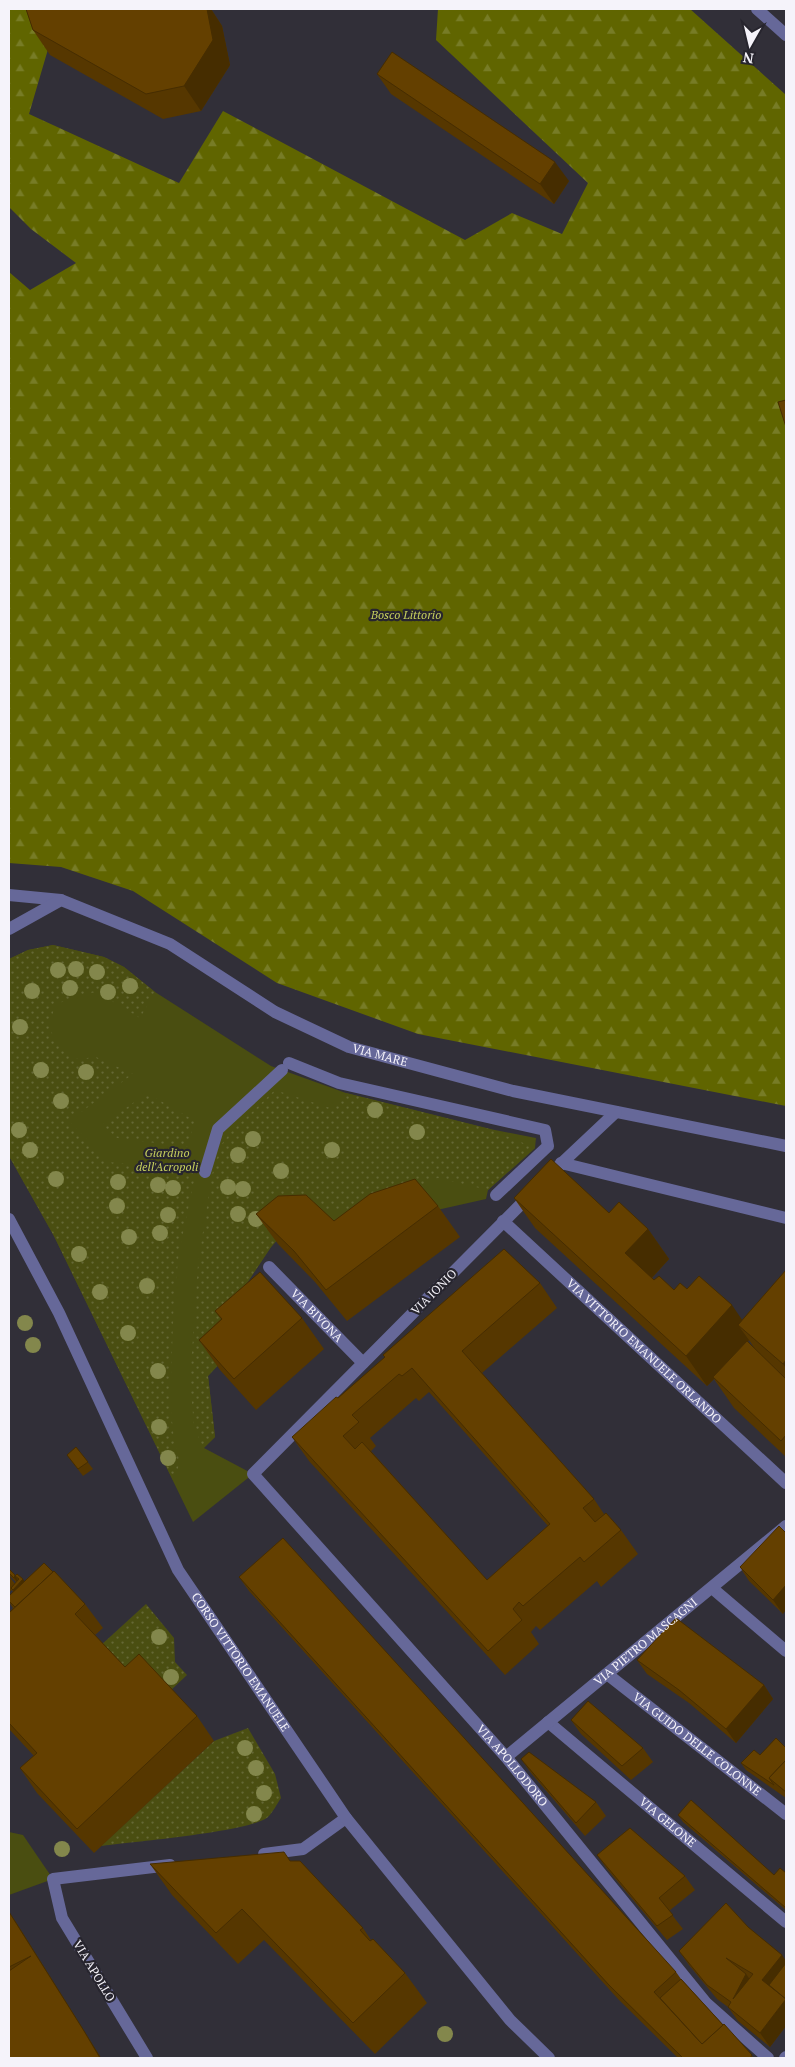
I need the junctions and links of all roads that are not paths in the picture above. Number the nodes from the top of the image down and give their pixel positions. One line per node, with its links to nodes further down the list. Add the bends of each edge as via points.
1 (756, 9): 2 (street)
2 (786, 35)
3 (9, 895): 4 (street, VIA MARE)
4 (61, 900): 5 (street); 6 (street, VIA MARE, via 170,944 275,1012 349,1047 513,1091)
5 (9, 929)
6 (616, 1112): 7 (street, VIA MARE); 8 (street, VIA IONIO)
7 (786, 1146)
8 (562, 1163): 11 (street); 13 (street, VIA IONIO)
9 (205, 1172): 10 (street, via 218,1129 286,1066 339,1083 545,1130 548,1146)
10 (496, 1195)
11 (786, 1218)
12 (9, 1219): 25 (street, CORSO VITTORIO EMANUELE, via 59,1313 178,1570)
13 (503, 1221): 15 (street, VIA IONIO); 17 (street, VIA VITTORIO EMANUELE ORLANDO)
14 (269, 1267): 15 (street, VIA BIVONA)
15 (363, 1363): 16 (street, VIA IONIO)
16 (253, 1474): 23 (street, VIA APOLLODORO)
17 (786, 1483)
18 (786, 1526): 19 (street, VIA PIETRO MASCAGNI)
19 (712, 1588): 20 (street); 21 (street, VIA PIETRO MASCAGNI)
20 (786, 1651)
21 (607, 1674): 22 (street, VIA PIETRO MASCAGNI); 24 (street, VIA GUIDO DELLE COLONNE)
22 (548, 1722): 23 (street, VIA PIETRO MASCAGNI); 28 (street, VIA GELONE)
23 (506, 1757): 31 (street, VIA APOLLODORO, via 706,2003)
24 (786, 1814)
25 (346, 1818): 26 (street, via 304,1849); 30 (street, CORSO VITTORIO EMANUELE, via 510,2020)
26 (255, 1855)
27 (178, 1864): 29 (street, VIA APOLLO, via 53,1878 62,1918)
28 (786, 1922)
29 (147, 2058)
30 (549, 2058)
31 (768, 2058)

